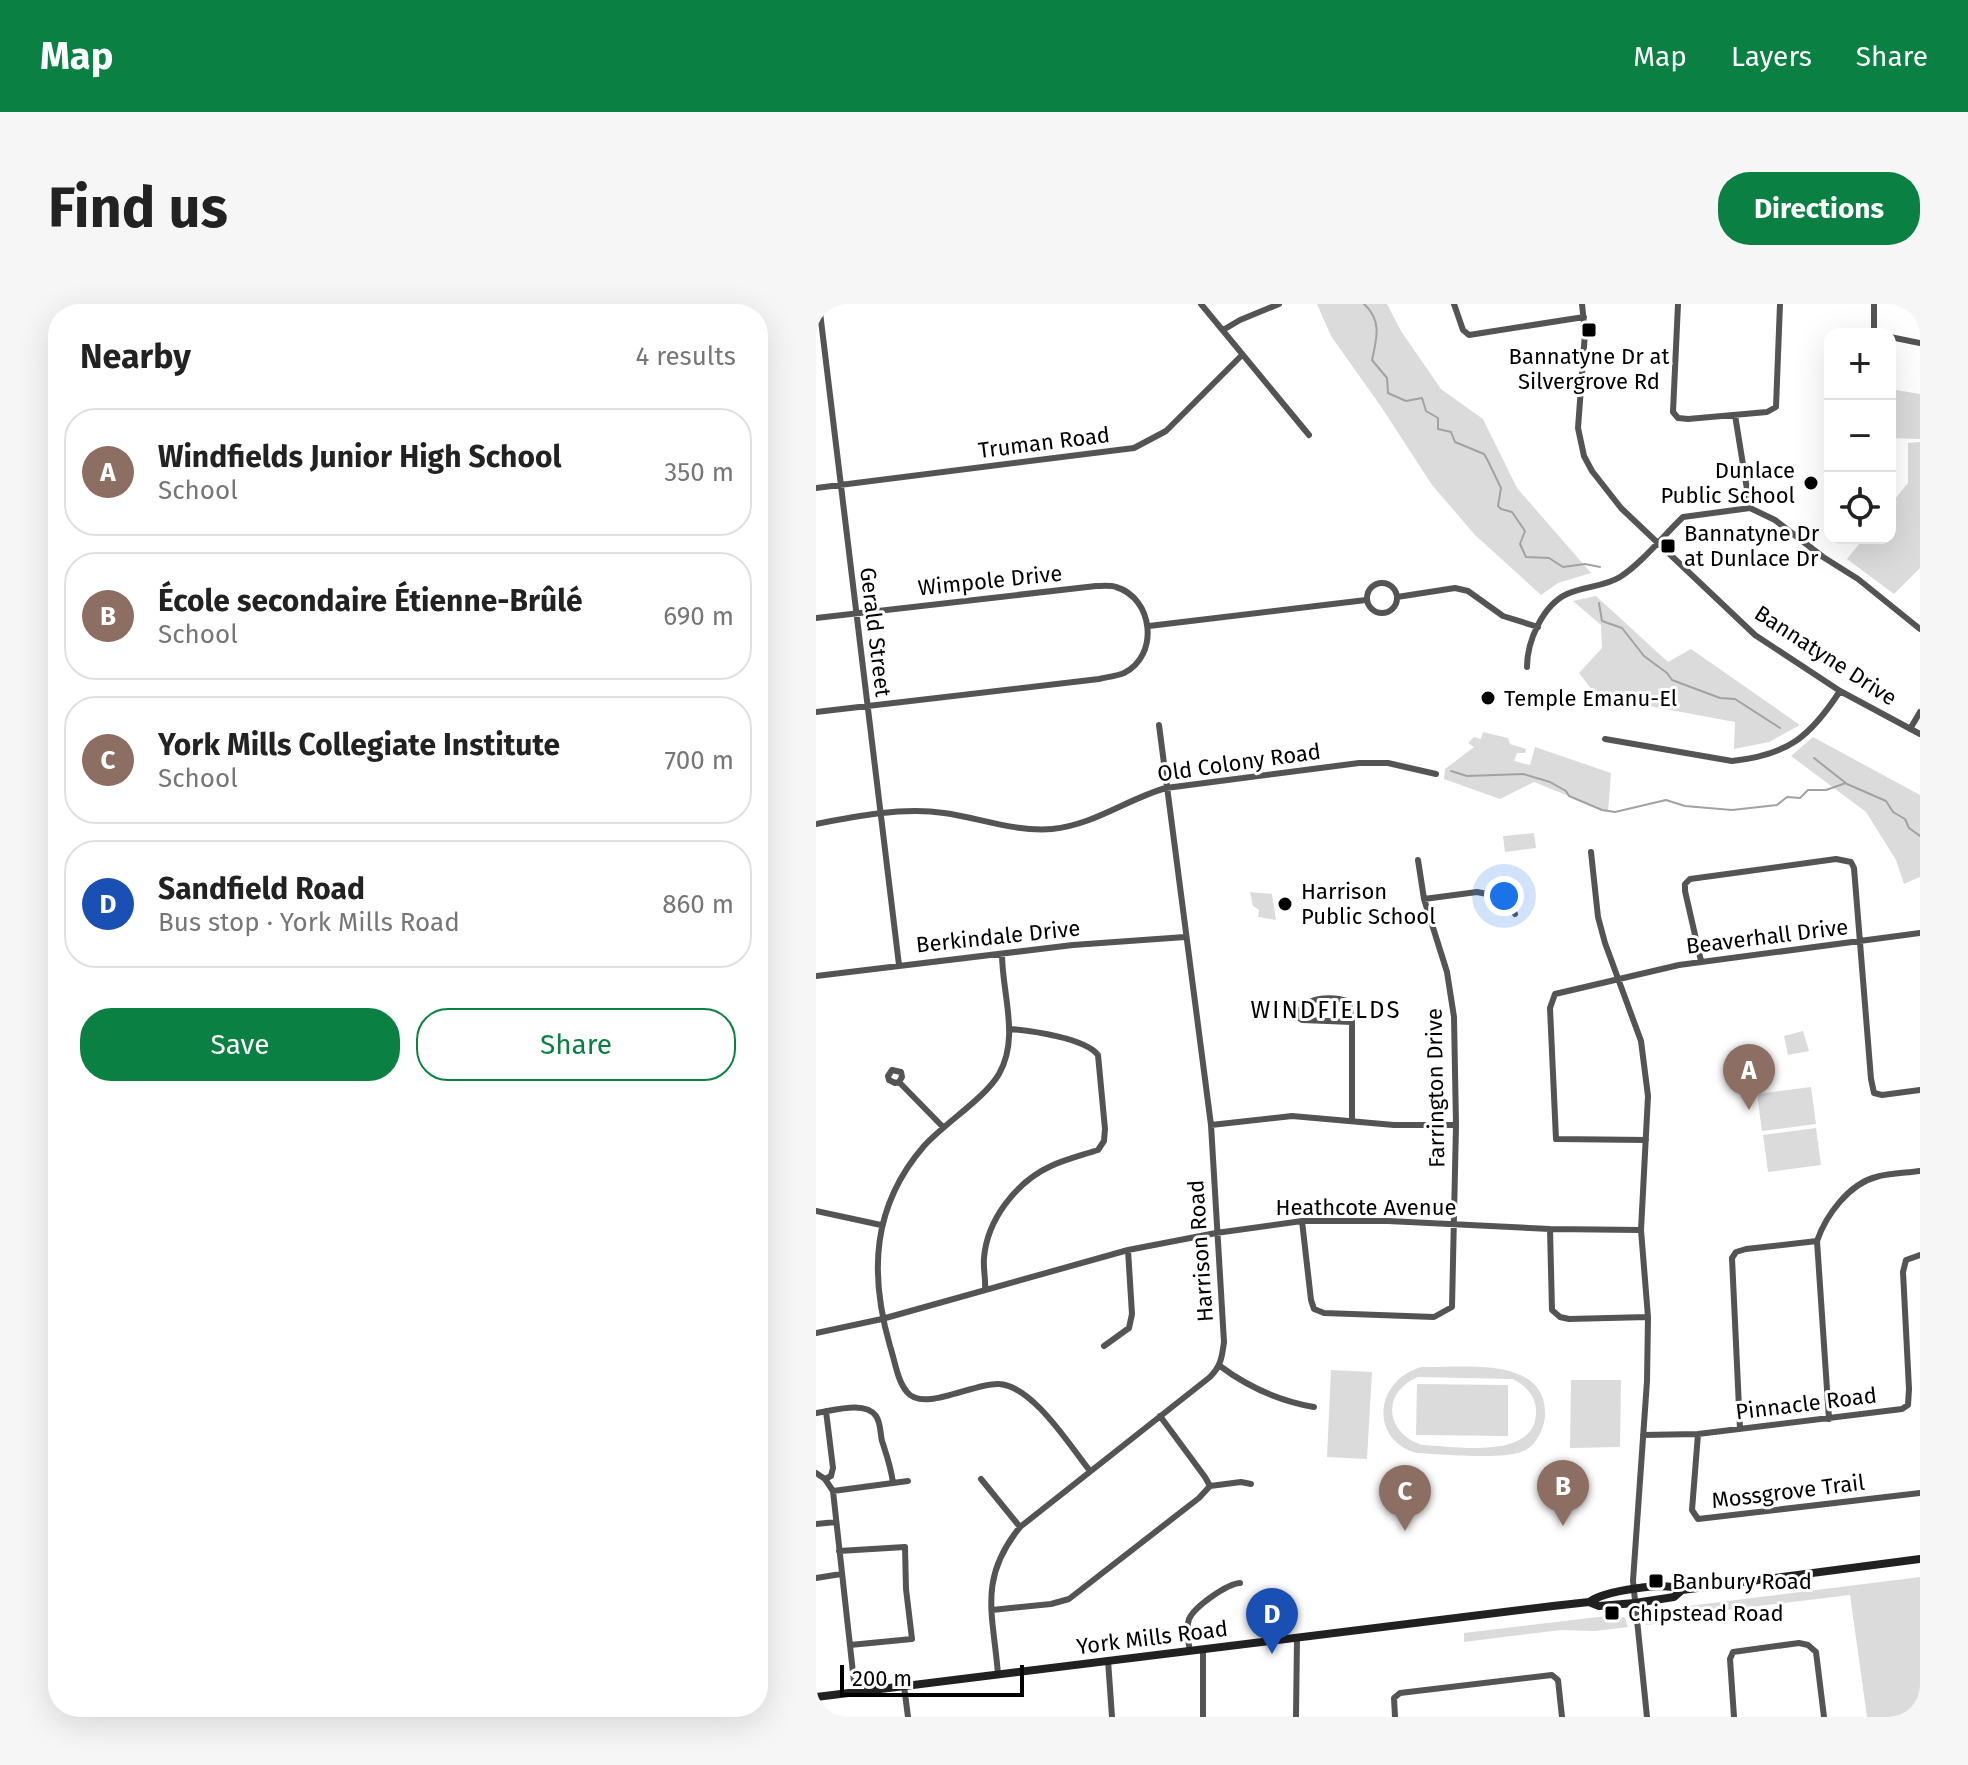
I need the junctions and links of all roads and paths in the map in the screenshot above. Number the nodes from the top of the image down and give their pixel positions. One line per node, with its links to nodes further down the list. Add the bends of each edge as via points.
1 (819, 304): 17 (street, Gerald Street)
2 (1201, 304): 11 (street)
3 (1279, 304): 11 (street)
4 (1454, 304): 9 (street, via 1469,335)
5 (1582, 304): 9 (street, Bannatyne Drive)
6 (1678, 304): 15 (street, via 1673,412 1688,419)
7 (1780, 304): 15 (street, via 1776,407)
8 (1874, 304): 10 (street)
9 (1584, 317): 20 (street, Bannatyne Drive, via 1578,428 1584,456 1621,508)
10 (1874, 328)
11 (1223, 330): 14 (street)
12 (1896, 338): 13 (street)
13 (1920, 343)
14 (1241, 356): 16 (street); 17 (street, Truman Road, via 1166,431 1134,448)
15 (1735, 415): 19 (street)
16 (1309, 435)
17 (839, 485): 18 (street, Truman Road); 23 (street, Gerald Street)
18 (816, 488)
19 (1750, 508): 20 (street, via 1693,513); 27 (street, via 1847,571)
20 (1656, 543): 26 (street, via 1621,577 1553,603); 29 (street, Bannatyne Drive, via 1755,635)
21 (1397, 597): 22 (street, via 1395,606 1384,613 1375,612); 22 (street, via 1391,585 1380,583 1369,590); 26 (street, via 1455,588 1503,616)
22 (1366, 600): 25 (street)
23 (855, 613): 24 (street, Wimpole Drive); 25 (street, Wimpole Drive, via 1096,586 1116,587 1132,597); 30 (street, Gerald Street)
24 (816, 618)
25 (1149, 626): 30 (street, via 1141,657 1125,673)
26 (1538, 627): 28 (street)
27 (1920, 629)
28 (1527, 667)
29 (1840, 691): 34 (street, Bannatyne Drive); 36 (street, via 1809,733 1752,759 1732,761)
30 (867, 705): 31 (street); 39 (street, Gerald Street)
31 (816, 712)
32 (1920, 712): 34 (street)
33 (1159, 725): 38 (street, Harrison Road)
34 (1910, 729): 35 (street, Bannatyne Drive)
35 (1920, 734)
36 (1605, 739)
37 (1436, 774): 38 (street, Old Colony Road, via 1388,763 1359,763)
38 (1166, 788): 39 (street, Old Colony Road, via 1054,829 1023,829 932,811); 46 (street, Harrison Road)
39 (881, 814): 40 (street, Old Colony Road); 50 (street, Gerald Street)
40 (816, 824)
41 (1591, 852): 52 (street, via 1598,917)
42 (1418, 860): 43 (street, Farrington Drive)
43 (1424, 899): 44 (street, via 1477,892 1507,898); 59 (street, Farrington Drive, via 1447,972 1454,1017)
44 (1515, 914)
45 (1920, 933): 47 (street, Beaverhall Drive)
46 (1185, 937): 48 (street, Berkindale Drive); 58 (street, Harrison Road)
47 (1858, 943): 49 (street, Beaverhall Drive); 49 (street, via 1854,868 1844,858 1690,879 1685,891); 56 (street, via 1874,1093)
48 (1002, 954): 50 (street, Berkindale Drive); 54 (street)
49 (1701, 961): 52 (street, Beaverhall Drive)
50 (899, 965): 51 (street, Berkindale Drive)
51 (816, 976)
52 (1619, 978): 61 (street, via 1641,1041 1648,1096); 61 (street, Beaverhall Drive, via 1561,992 1551,1000 1556,1139)
53 (1352, 1022): 53 (street, via 1302,1020 1298,1012 1314,1000 1342,999 1349,1002); 57 (street)
54 (1010, 1029): 60 (street, via 999,1075); 73 (street, via 1092,1047 1098,1055 1104,1141 1098,1150 1037,1174 998,1214 984,1259)
55 (899, 1082): 60 (street)
56 (1920, 1090)
57 (1352, 1121): 58 (street, via 1292,1116); 59 (street)
58 (1211, 1125): 69 (street, Harrison Road)
59 (1456, 1125): 65 (street, Farrington Drive)
60 (942, 1126): 66 (street, via 905,1173)
61 (1646, 1140): 68 (street)
62 (1920, 1171): 70 (street, via 1874,1177 1855,1187 1835,1208)
63 (816, 1211): 66 (street)
64 (1302, 1221): 65 (street, Heathcote Avenue); 65 (street, Farrington Drive, via 1314,1309 1434,1317 1452,1307); 69 (street, Heathcote Avenue)
65 (1454, 1224): 67 (street, Heathcote Avenue)
66 (881, 1225): 75 (street, via 876,1259)
67 (1550, 1229): 68 (street, Heathcote Avenue); 74 (street, via 1552,1310 1569,1319)
68 (1641, 1230): 74 (street)
69 (1216, 1233): 71 (street, Heathcote Avenue); 78 (street, Harrison Road, via 1224,1342)
70 (1817, 1241): 83 (street); 84 (street, via 1746,1249 1732,1258)
71 (1128, 1250): 73 (street, Heathcote Avenue); 77 (street, via 1129,1328)
72 (1920, 1255): 83 (street, Pinnacle Road, via 1906,1260 1903,1272 1908,1405)
73 (985, 1290): 75 (street, Heathcote Avenue)
74 (1648, 1317): 86 (street)
75 (882, 1319): 76 (street, Heathcote Avenue); 87 (street, via 909,1395 933,1399 1001,1383 1013,1388 1041,1410)
76 (816, 1333)
77 (1104, 1346)
78 (1220, 1366): 79 (street, via 1238,1380); 82 (street)
79 (1314, 1407)
80 (826, 1411): 81 (street); 89 (street, via 833,1468); 92 (street, via 860,1408 876,1415)
81 (816, 1413)
82 (1160, 1416): 87 (street); 94 (street)
83 (1829, 1419): 84 (street, Pinnacle Road)
84 (1740, 1429): 85 (street, Pinnacle Road)
85 (1698, 1434): 86 (street, Pinnacle Road); 96 (street, Mossgrove Trail, via 1692,1510 1698,1519)
86 (1643, 1435): 105 (street)
87 (1090, 1471): 99 (street)
88 (816, 1473): 89 (street)
89 (825, 1479): 95 (street)
90 (981, 1479): 99 (street)
91 (908, 1481): 92 (street)
92 (893, 1483): 95 (street)
93 (1251, 1484): 94 (street)
94 (1210, 1486): 109 (street, via 1069,1599)
95 (833, 1491): 97 (street)
96 (1920, 1493)
97 (836, 1522): 98 (street); 100 (street)
98 (816, 1524)
99 (1020, 1527): 109 (street, via 993,1572)
100 (839, 1551): 102 (street); 111 (street, via 905,1547 912,1639)
101 (1920, 1559): 106 (main road, York Mills Road)
102 (841, 1574): 103 (street); 111 (street)
103 (816, 1578)
104 (1240, 1583): 113 (street, via 1229,1584 1191,1616)
105 (1633, 1590): 106 (main road, York Mills Road, via 1673,1585); 107 (main road, York Mills Road, via 1598,1595); 108 (street)
106 (1682, 1590): 108 (main road, York Mills Road, via 1674,1597)
107 (1589, 1602): 108 (main road, York Mills Road); 110 (main road, York Mills Road)
108 (1635, 1603): 125 (street)
109 (992, 1610): 115 (street)
110 (1297, 1637): 112 (main road, York Mills Road); 122 (street)
111 (850, 1645): 117 (street)
112 (1203, 1649): 113 (main road, York Mills Road); 121 (street)
113 (1190, 1651): 114 (main road, York Mills Road)
114 (1108, 1660): 115 (main road, York Mills Road); 120 (street)
115 (998, 1674): 116 (main road, York Mills Road)
116 (904, 1686): 117 (main road, York Mills Road); 119 (street)
117 (855, 1691): 118 (main road, York Mills Road)
118 (816, 1697)
119 (908, 1717)
120 (1112, 1717)
121 (1203, 1717)
122 (1296, 1717)
123 (1395, 1717): 124 (street, via 1394,1698 1400,1693 1552,1675 1558,1680)
124 (1562, 1717)
125 (1647, 1717)
126 (1734, 1717): 127 (street, via 1733,1652 1799,1643 1816,1652)
127 (1824, 1717)

